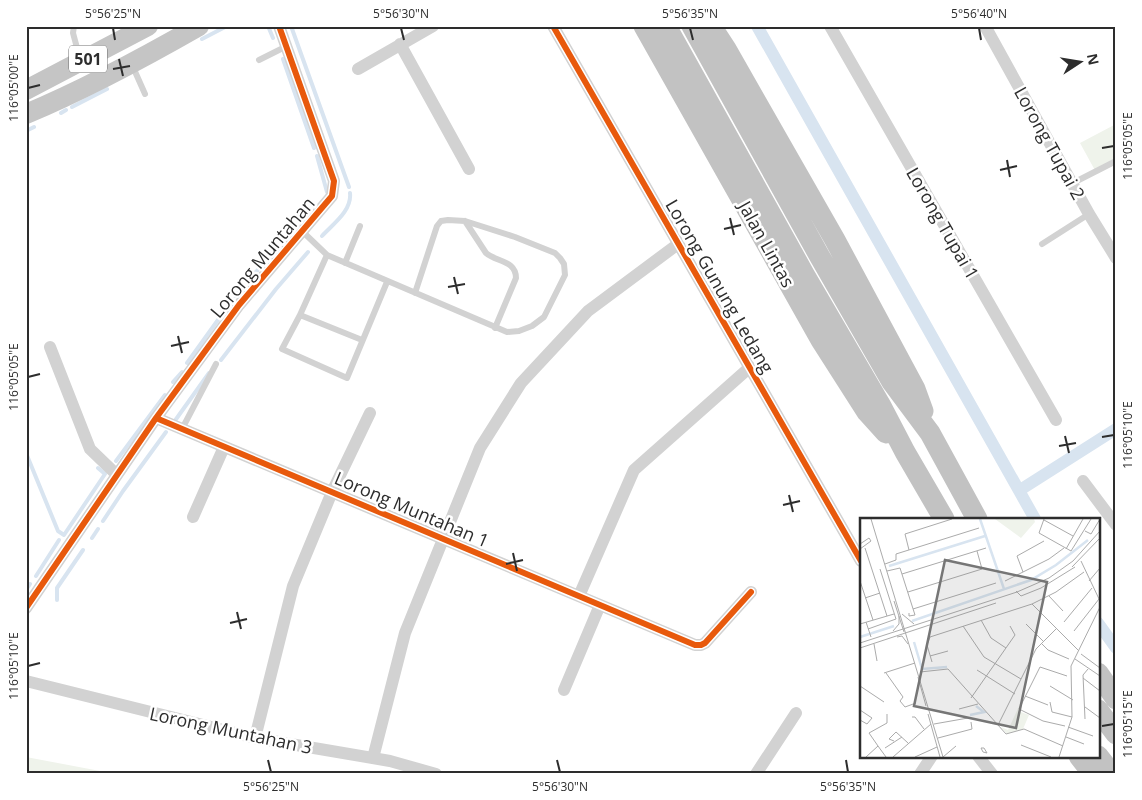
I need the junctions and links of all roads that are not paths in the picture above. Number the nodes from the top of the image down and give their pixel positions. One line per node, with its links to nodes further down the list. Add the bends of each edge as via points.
1 (74, 26): 16 (lane)
2 (148, 26): 16 (main road, 501)
3 (199, 26): 17 (main road, 501)
4 (280, 26): 14 (street, Lorong Muntahan)
5 (432, 26): 13 (street)
6 (553, 26): 29 (street, Lorong Gunung Ledang)
7 (644, 26): 48 (highway, Jalan Lintas, via 821,340 867,412)
8 (666, 26): 48 (highway, Jalan Lintas)
9 (692, 26): 46 (highway, via 892,382)
10 (711, 26): 46 (highway, via 845,257 915,389)
11 (830, 26): 44 (street, Lorong Tupai 1)
12 (985, 26): 24 (street, Lorong Tupai 2)
13 (400, 44): 18 (street); 23 (street)
14 (287, 46): 15 (lane); 28 (street, Lorong Muntahan, via 334,182 332,196)
15 (259, 60)
16 (81, 63): 19 (main road, 501)
17 (132, 63): 20 (lane); 21 (main road, 501)
18 (358, 69)
19 (26, 90)
20 (145, 94)
21 (26, 114)
22 (1116, 161): 24 (lane)
23 (469, 169)
24 (1073, 183): 25 (street, Lorong Tupai 2)
25 (1089, 214): 30 (lane); 32 (street, Lorong Tupai 2)
26 (465, 221): 35 (lane, via 441,221 437,226); 37 (lane, via 489,256 511,265 516,272); 37 (lane, via 555,253 564,264 565,275 544,318 519,331)
27 (360, 226): 33 (lane)
28 (304, 232): 31 (lane); 43 (street, Lorong Muntahan, via 239,305)
29 (678, 244): 41 (street, Lorong Gunung Ledang); 56 (street, via 588,311 521,383 480,448)
30 (1042, 244)
31 (327, 255): 33 (lane); 36 (lane)
32 (1116, 258)
33 (345, 263): 34 (lane)
34 (387, 282): 35 (lane); 38 (lane)
35 (415, 293): 37 (lane)
36 (300, 315): 38 (lane); 38 (lane, via 282,349 347,378)
37 (494, 328)
38 (362, 340)
39 (50, 347): 49 (street, via 90,449)
40 (216, 364): 45 (lane)
41 (749, 368): 57 (street, Lorong Gunung Ledang); 59 (street, via 634,470)
42 (370, 413): 51 (street)
43 (156, 418): 45 (street, Lorong Muntahan 1); 49 (street, Lorong Muntahan)
44 (1056, 420)
45 (182, 429): 47 (street, Lorong Muntahan 1)
46 (930, 433): 54 (highway)
47 (224, 447): 51 (street, Lorong Muntahan 1); 52 (street)
48 (905, 452): 53 (highway, Jalan Lintas)
49 (116, 475): 61 (street, Lorong Muntahan)
50 (1083, 481): 55 (street)
51 (332, 492): 56 (street, Lorong Muntahan 1); 69 (street, via 293,586)
52 (193, 517)
53 (943, 518)
54 (976, 518)
55 (1116, 525)
56 (443, 538): 59 (street, Lorong Muntahan 1); 70 (street, via 404,633)
57 (860, 559)
58 (751, 592): 60 (street, Lorong Muntahan 1, via 701,646)
59 (579, 596): 60 (street, Lorong Muntahan 1)
60 (600, 605): 64 (street)
61 (26, 608)
62 (1100, 676): 65 (highway)
63 (26, 681): 69 (street, Lorong Muntahan 3)
64 (564, 690)
65 (1116, 699)
66 (796, 713): 76 (street)
67 (1100, 713): 68 (highway)
68 (1116, 734)
69 (255, 738): 70 (street, Lorong Muntahan 3)
70 (373, 758): 75 (street, Lorong Muntahan 3)
71 (931, 758): 77 (street)
72 (980, 758): 78 (street)
73 (1081, 758): 79 (highway)
74 (1100, 758): 80 (highway)
75 (436, 774)
76 (756, 774)
77 (920, 774)
78 (992, 774)
79 (1093, 774)
80 (1112, 774)

